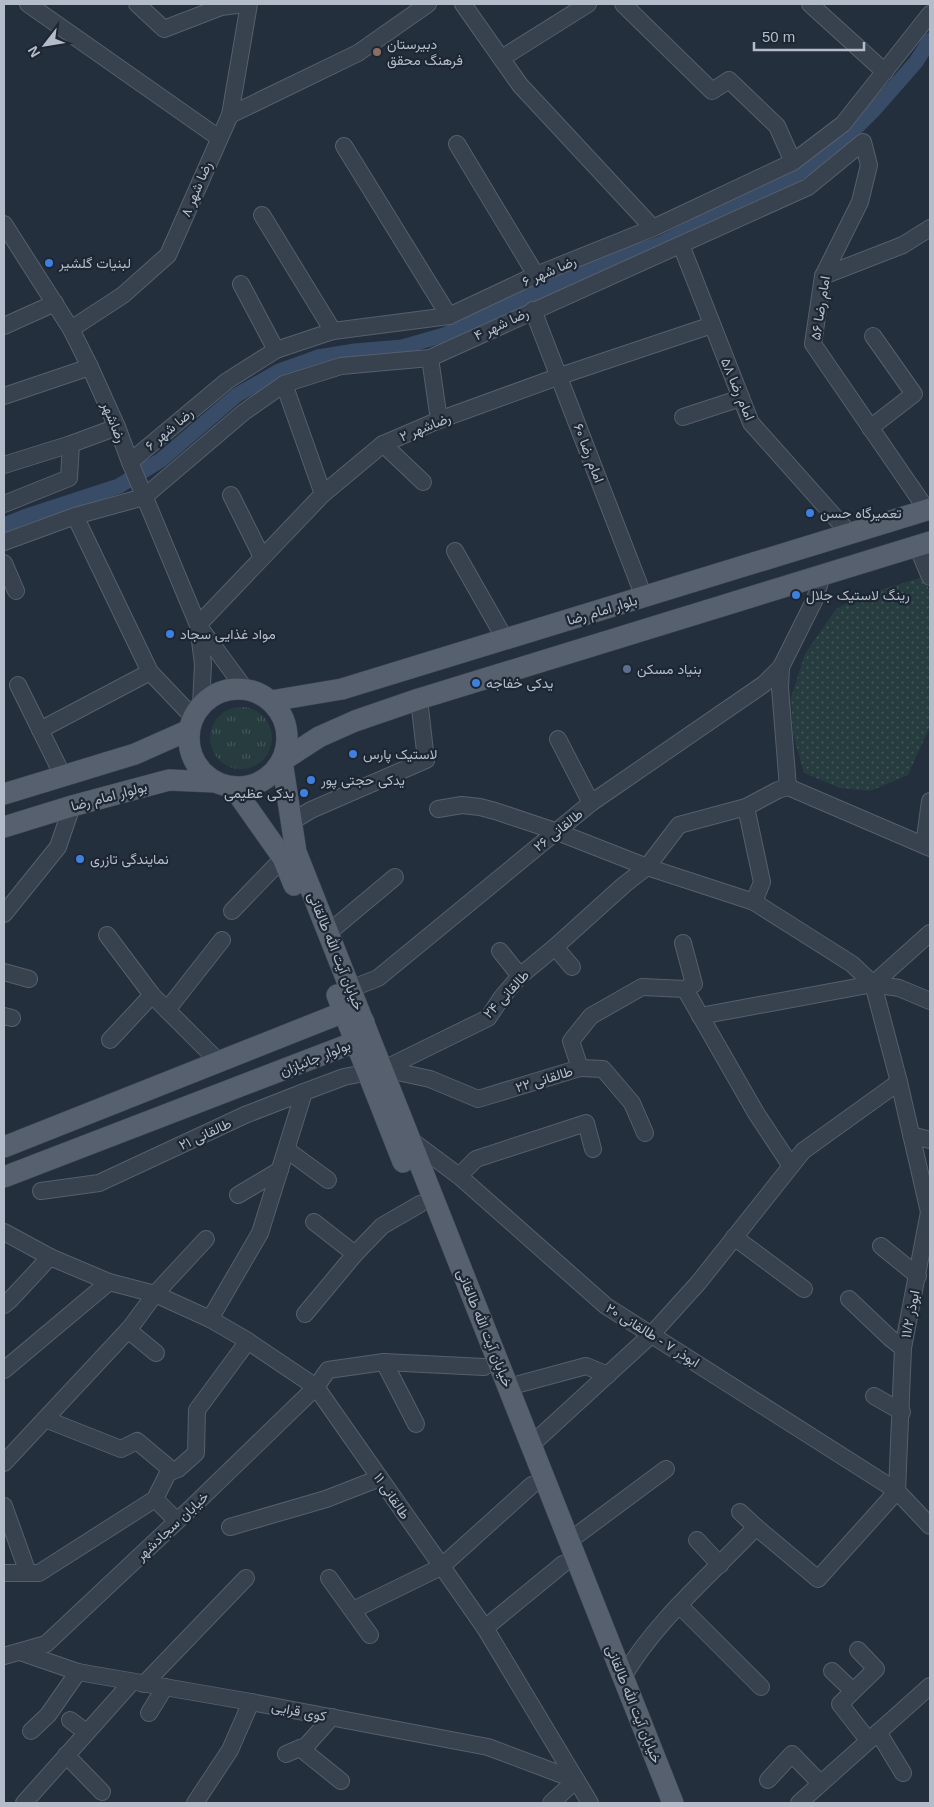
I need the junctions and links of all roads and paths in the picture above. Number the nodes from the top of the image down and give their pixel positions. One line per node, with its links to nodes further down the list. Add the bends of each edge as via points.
1 (28, 4): 14 (street)
2 (137, 4): 3 (street, via 164,29 221,6)
3 (245, 4)
4 (249, 4): 13 (street, رضا شهر ۸)
5 (428, 4): 13 (street, via 358,53)
6 (463, 4): 11 (street)
7 (588, 4): 11 (street)
8 (623, 4): 18 (street, via 712,91 729,80 777,126)
9 (810, 4): 12 (street)
10 (930, 14): 12 (street, رضا شهر ۶)
11 (502, 58): 21 (street, via 520,84)
12 (885, 72): 18 (street, رضا شهر ۶, via 843,124)
13 (230, 115): 14 (street, رضا شهر ۸)
14 (218, 138): 32 (street, رضا شهر ۸, via 168,255 123,295)
15 (863, 142): 23 (street, رضا شهر ۴, via 808,187); 25 (street, امام رضا ۵۶, via 869,165 860,202)
16 (457, 144): 24 (street)
17 (344, 146): 29 (street)
18 (793, 162): 21 (street, رضا شهر ۶)
19 (262, 215): 33 (street)
20 (4, 224): 27 (street, رضاشهر)
21 (654, 228): 24 (street, رضا شهر ۶)
22 (930, 228): 25 (street, via 903,245)
23 (681, 245): 28 (street, رضا شهر ۴); 30 (street, امام رضا ۵۸)
24 (536, 275): 29 (street, رضا شهر ۶)
25 (824, 276): 45 (street, امام رضا ۵۶, via 813,344)
26 (241, 284): 35 (street)
27 (55, 302): 31 (street); 32 (street, رضاشهر)
28 (533, 310): 36 (street, رضا شهر ۴); 38 (street, امام رضا ۶۰)
29 (449, 316): 33 (street, رضا شهر ۶)
30 (712, 325): 38 (street, رضاشهر ۲); 41 (street, امام رضا ۵۸)
31 (4, 326)
32 (71, 329): 37 (street, رضاشهر)
33 (333, 331): 35 (street, رضا شهر ۶)
34 (873, 336): 45 (street, via 914,394)
35 (276, 350): 48 (street, رضا شهر ۶, via 227,381)
36 (430, 358): 39 (street, رضا شهر ۴, via 342,366); 43 (street)
37 (90, 367): 40 (street); 44 (street, رضاشهر)
38 (560, 376): 43 (street, رضاشهر ۲); 66 (street, امام رضا ۶۰)
39 (284, 384): 51 (street); 53 (street, رضا شهر ۴, via 244,412)
40 (4, 396)
41 (741, 398): 42 (street); 57 (street, امام رضا ۵۸, via 752,423)
42 (683, 416)
43 (439, 420): 47 (street, رضاشهر ۲)
44 (117, 427): 46 (street); 48 (street, رضاشهر)
45 (870, 428): 55 (street, امام رضا ۵۶)
46 (71, 444): 49 (street); 54 (street, via 69,478)
47 (383, 444): 50 (street); 51 (street, رضاشهر ۲)
48 (130, 462): 53 (street, رضاشهر)
49 (4, 464)
50 (424, 482)
51 (323, 494): 61 (street, رضاشهر ۲)
52 (231, 495): 61 (street)
53 (144, 497): 56 (street); 67 (street, رضاشهر)
54 (4, 504)
55 (929, 510): 57 (main road, بلوار امام رضا)
56 (75, 516): 58 (street); 70 (street)
57 (850, 534): 66 (main road, بلوار امام رضا)
58 (4, 542)
59 (924, 544): 63 (main road); 64 (street)
60 (455, 551): 68 (street)
61 (262, 557): 67 (street, رضاشهر ۲)
62 (4, 562): 65 (street)
63 (822, 575): 69 (street, via 815,599); 74 (main road)
64 (930, 577)
65 (16, 591)
66 (644, 597): 68 (main road, بلوار امام رضا)
67 (198, 629): 73 (street); 76 (street, via 203,664)
68 (505, 639): 72 (main road, بلوار امام رضا)
69 (781, 667): 85 (street); 88 (street, طالقانی ۲۶, via 764,684)
70 (150, 672): 76 (street); 78 (street)
71 (18, 685): 78 (street)
72 (342, 688): 75 (main road, بلوار امام رضا); 77 (main road, via 341,707)
73 (245, 689): 75 (main road); 76 (main road, via 214,695)
74 (419, 699): 77 (main road); 92 (street, via 426,760 311,810)
75 (271, 701): 81 (main road, via 287,730)
76 (195, 717): 80 (main road); 83 (main road, via 189,742 194,760 206,775)
77 (354, 721): 81 (main road, via 319,737)
78 (40, 730): 82 (street)
79 (558, 739): 88 (street)
80 (135, 754): 82 (main road); 84 (main road, via 142,770)
81 (282, 762): 83 (main road, via 271,775 256,784 245,787); 92 (main road)
82 (63, 776): 86 (main road)
83 (224, 785): 84 (main road, بولوار امام رضا, via 169,780); 96 (main road)
84 (143, 786): 89 (main road, بولوار امام رضا)
85 (788, 788): 90 (street, طالقانی ۲۴); 95 (street)
86 (4, 794)
87 (930, 801): 95 (street)
88 (591, 803): 94 (street, طالقانی ۲۶)
89 (72, 806): 93 (main road, بولوار امام رضا); 101 (street, via 58,847)
90 (746, 807): 97 (street, طالقانی ۲۴, via 679,825); 99 (street, via 762,882)
91 (438, 809): 94 (street, via 462,805 480,807)
92 (291, 822): 96 (main road)
93 (4, 827)
94 (555, 831): 97 (street); 116 (street, طالقانی ۲۶, via 378,978)
95 (927, 846)
96 (290, 855): 100 (street); 102 (main road, خیابان آیت الله طالقانی); 116 (main road, خیابان آیت الله طالقانی)
97 (647, 867): 99 (street); 107 (street, طالقانی ۲۴)
98 (395, 877): 102 (street)
99 (754, 902): 113 (street, via 852,964)
100 (232, 911)
101 (4, 914)
102 (328, 933): 116 (main road, خیابان آیت الله طالقانی)
103 (930, 933): 113 (street)
104 (107, 935): 115 (street)
105 (222, 940): 118 (street)
106 (683, 943): 114 (street, via 694,984)
107 (555, 947): 109 (street); 111 (street, طالقانی ۲۴)
108 (500, 951): 111 (street)
109 (572, 967)
110 (4, 972): 112 (street)
111 (520, 976): 127 (street, طالقانی ۲۴, via 488,1018)
112 (29, 979)
113 (873, 984): 117 (street, via 899,988); 119 (street); 128 (street, ابوذر ۱۱/۲)
114 (685, 989): 119 (street); 125 (street, طالقانی ۲۲, via 642,987 591,1016 571,1042)
115 (152, 995): 118 (street); 121 (street)
116 (344, 999): 120 (main road, بولوار جانبازان); 122 (main road); 123 (main road, خیابان آیت الله طالقانی)
117 (930, 1002)
118 (167, 1010): 124 (street)
119 (700, 1016): 138 (street)
120 (364, 1022): 123 (main road, بولوار جانبازان); 127 (main road, خیابان آیت الله طالقانی)
121 (110, 1040)
122 (275, 1040): 124 (main road); 126 (main road)
123 (355, 1042): 126 (main road, بولوار جانبازان); 127 (main road, خیابان آیت الله طالقانی)
124 (220, 1062): 135 (main road)
125 (580, 1068): 127 (street, طالقانی ۲۲, via 478,1099 430,1079); 131 (street, via 603,1069 632,1103)
126 (286, 1070): 141 (main road, بولوار جانبازان)
127 (376, 1070): 129 (street, طالقانی ۲۱, via 344,1077); 130 (main road, خیابان آیت الله طالقانی); 133 (main road, خیابان آیت الله طالقانی)
128 (899, 1082): 132 (street, ابوذر ۱۱/۲); 138 (street, via 803,1151)
129 (304, 1092): 137 (street); 143 (street, طالقانی ۲۱, via 99,1182)
130 (389, 1126): 133 (street, ابوذر ۷ - طالقانی ۲۰); 145 (main road, خیابان آیت الله طالقانی)
131 (645, 1133)
132 (911, 1135): 134 (street); 153 (street, ابوذر ۱۱/۲, via 929,1212)
133 (410, 1139): 140 (street, ابوذر ۷ - طالقانی ۲۰); 171 (main road, خیابان آیت الله طالقانی)
134 (930, 1140)
135 (4, 1148)
136 (593, 1149): 140 (street, via 586,1123 476,1159)
137 (287, 1150): 139 (street); 142 (street)
138 (791, 1166): 148 (street)
139 (280, 1170): 144 (street); 160 (street, via 260,1233)
140 (459, 1176): 162 (street, ابوذر ۷ - طالقانی ۲۰, via 606,1306)
141 (4, 1177)
142 (328, 1180)
143 (41, 1191)
144 (238, 1195)
145 (420, 1204): 151 (street, via 382,1226); 167 (main road, خیابان آیت الله طالقانی)
146 (314, 1222): 151 (street)
147 (4, 1232): 152 (street, طالقانی ۱۱)
148 (734, 1237): 155 (street); 162 (street)
149 (206, 1239): 156 (street)
150 (881, 1246): 153 (street)
151 (355, 1254): 159 (street)
152 (50, 1257): 154 (street, طالقانی ۱۱); 158 (street)
153 (918, 1276): 164 (street, ابوذر ۱۱/۲)
154 (109, 1282): 156 (street, طالقانی ۱۱); 168 (street)
155 (804, 1289)
156 (155, 1294): 160 (street, طالقانی ۱۱); 161 (street)
157 (849, 1299): 164 (street)
158 (4, 1305)
159 (306, 1314)
160 (210, 1319): 163 (street, طالقانی ۱۱)
161 (128, 1330): 165 (street); 174 (street)
162 (652, 1334): 169 (street); 182 (street, ابوذر ۷ - طالقانی ۲۰)
163 (248, 1341): 170 (street, طالقانی ۱۱); 179 (street, via 197,1410 196,1452 178,1469)
164 (903, 1348): 173 (street, ابوذر ۱۱/۲)
165 (156, 1353)
166 (384, 1362): 167 (street, خیابان سجادشهر); 170 (street, خیابان سجادشهر, via 328,1370); 175 (street)
167 (484, 1367): 181 (main road, خیابان آیت الله طالقانی)
168 (4, 1370)
169 (608, 1375): 171 (street, via 586,1366); 176 (street)
170 (316, 1387): 180 (street, طالقانی ۱۱); 186 (street, خیابان سجادشهر)
171 (508, 1387): 176 (main road, خیابان آیت الله طالقانی)
172 (874, 1396): 173 (street)
173 (902, 1412): 182 (street, ابوذر ۱۱/۲)
174 (45, 1419): 177 (street); 179 (street, via 121,1448 137,1441 168,1467)
175 (416, 1424)
176 (531, 1445): 191 (main road, خیابان آیت الله طالقانی)
177 (4, 1463)
178 (666, 1469): 191 (street)
179 (168, 1473): 183 (street)
180 (380, 1478): 188 (street, via 326,1499); 194 (street, طالقانی ۱۱)
181 (532, 1485): 192 (main road, خیابان آیت الله طالقانی); 194 (street)
182 (897, 1491): 187 (street, ابوذر ۷ - طالقانی ۲۰); 189 (street, via 818,1579)
183 (155, 1499): 186 (street); 196 (street, via 39,1573)
184 (4, 1506): 196 (street)
185 (740, 1512): 189 (street)
186 (176, 1521): 204 (street, خیابان سجادشهر, via 46,1644)
187 (930, 1526)
188 (230, 1527)
189 (756, 1527): 193 (street)
190 (697, 1540): 193 (street)
191 (569, 1541): 208 (main road, خیابان آیت الله طالقانی)
192 (563, 1564): 201 (street); 232 (main road, خیابان آیت الله طالقانی)
193 (720, 1565): 199 (street)
194 (441, 1567): 200 (street); 201 (street, طالقانی ۱۱)
195 (4, 1573): 196 (street)
196 (28, 1573)
197 (246, 1578): 209 (street)
198 (329, 1578): 200 (street)
199 (679, 1605): 208 (street, via 636,1655); 211 (street)
200 (354, 1610): 202 (street)
201 (484, 1628): 223 (street, طالقانی ۱۱)
202 (370, 1635)
203 (858, 1650): 212 (street, via 876,1668)
204 (20, 1652): 205 (street, خیابان سجادشهر); 207 (street, کوی قرایی)
205 (4, 1656)
206 (832, 1671): 212 (street)
207 (78, 1672): 209 (street, کوی قرایی); 218 (street, via 48,1715)
208 (623, 1676): 233 (main road, خیابان آیت الله طالقانی)
209 (138, 1683): 210 (street, کوی قرایی); 219 (street)
210 (165, 1687): 214 (street, کوی قرایی); 215 (street)
211 (760, 1687)
212 (852, 1690): 220 (street, via 840,1704)
213 (929, 1691): 220 (street)
214 (251, 1702): 216 (street, کوی قرایی); 229 (street, via 230,1750)
215 (150, 1713)
216 (332, 1717): 223 (street, کوی قرایی, via 488,1747); 225 (street, via 306,1746 293,1751)
217 (70, 1720): 219 (street)
218 (31, 1731)
219 (86, 1732): 221 (street)
220 (872, 1736): 222 (street); 226 (street)
221 (66, 1755): 227 (street); 228 (street)
222 (903, 1773)
223 (576, 1780): 230 (street); 231 (street, طالقانی ۱۱)
224 (768, 1780): 226 (street, via 792,1754)
225 (341, 1781)
226 (820, 1783): 234 (street)
227 (102, 1792)
228 (24, 1803)
229 (196, 1803)
230 (551, 1803)
231 (590, 1803)
232 (658, 1803)
233 (673, 1803)
234 (799, 1803)

